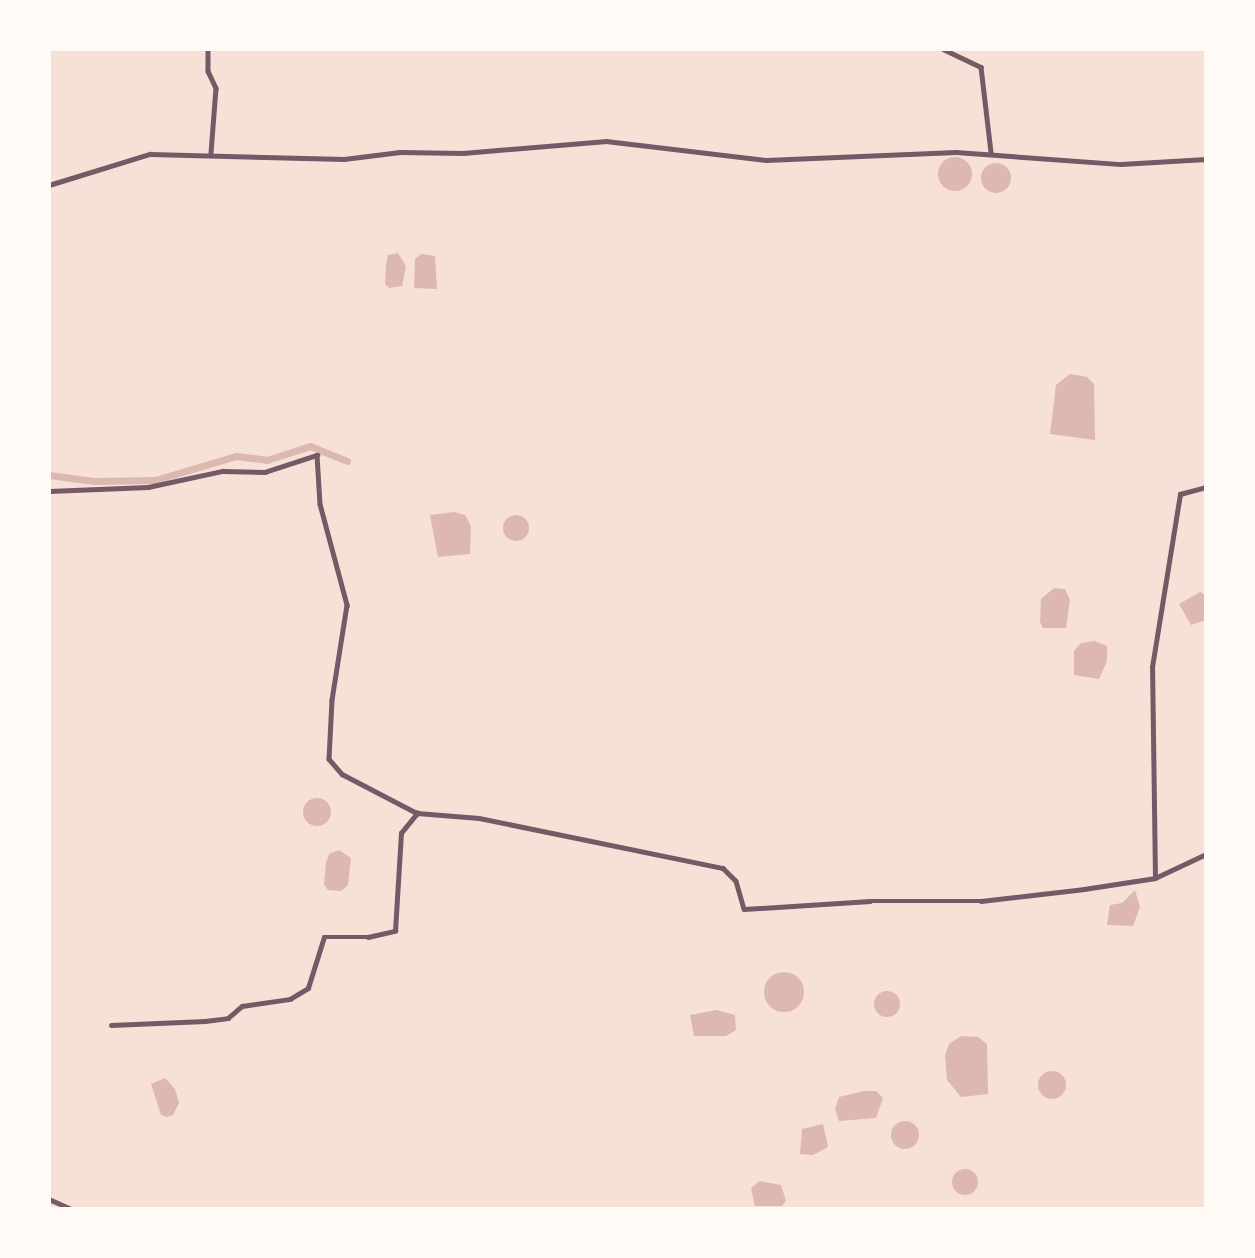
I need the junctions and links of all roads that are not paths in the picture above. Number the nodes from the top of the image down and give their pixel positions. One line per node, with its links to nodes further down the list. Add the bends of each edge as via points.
1 (208, 49): 4 (street, via 208,71 216,88)
2 (943, 49): 3 (street, via 981,67)
3 (990, 152): 4 (street, via 766,160 606,141 344,159); 5 (street, via 1121,164)
4 (211, 153): 6 (street, via 150,154)
5 (1206, 159)
6 (49, 186)
7 (1206, 487): 11 (street, via 1180,494 1152,667)
8 (49, 491): 9 (street, via 148,487 222,471 265,471 317,455 320,504 347,606 332,700 329,759 342,774)
9 (417, 813): 11 (street, via 479,818 723,868 736,881 744,909 870,901 981,901); 12 (street, via 401,833 396,931 368,937 324,937 308,988 290,999 242,1006 228,1018)
10 (1206, 854): 11 (street)
11 (1154, 878)
12 (111, 1026)
13 (49, 1199): 14 (street)
14 (71, 1209)

